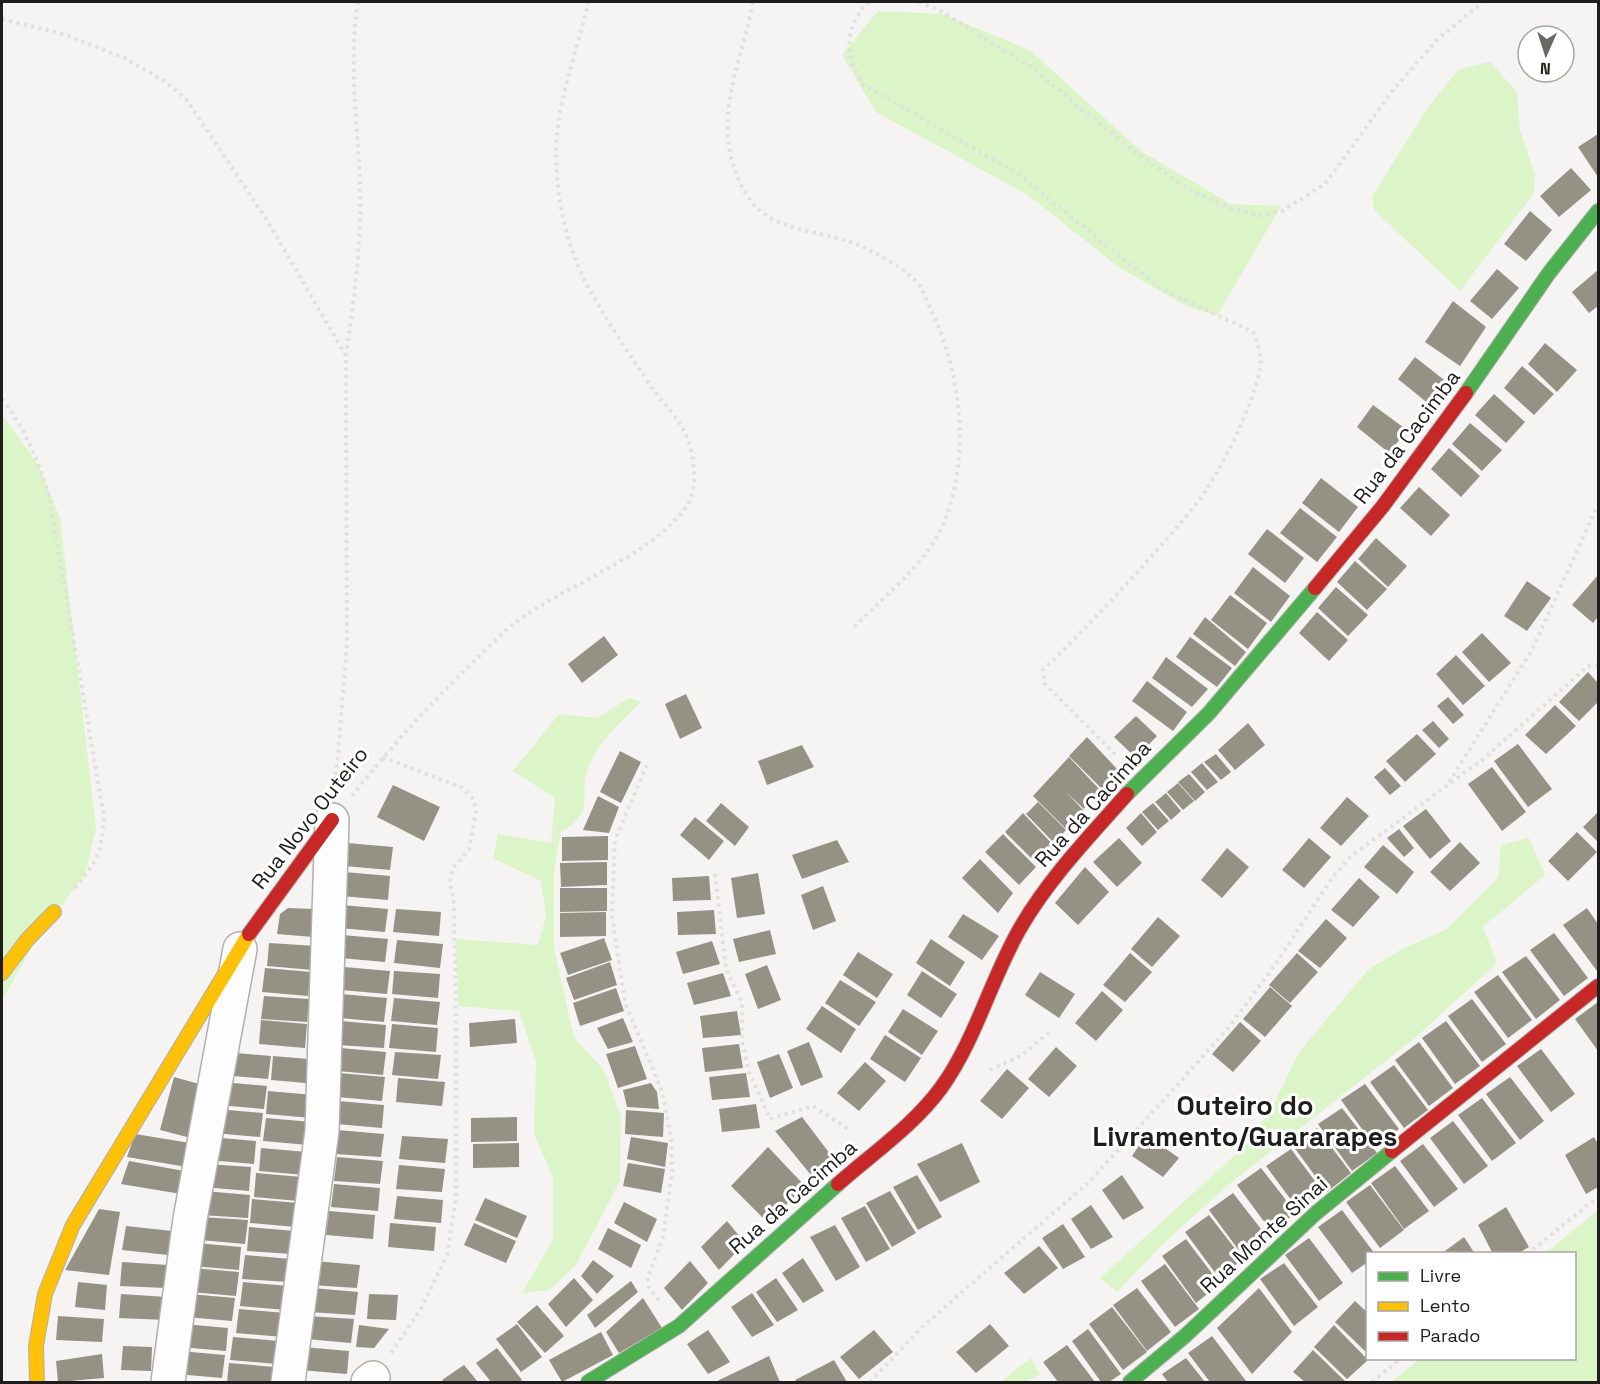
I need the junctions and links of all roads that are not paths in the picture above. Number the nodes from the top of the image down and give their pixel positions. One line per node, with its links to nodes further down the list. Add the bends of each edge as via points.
1 (1599, 211): 10 (street, Rua da Cacimba, via 1549,273 1383,506 1249,668 1140,779 1052,879 1021,926 958,1061 918,1115 679,1326)
2 (332, 820): 4 (street, Rua Novo Outeiro); 9 (street, via 322,1131)
3 (54, 912): 5 (street)
4 (241, 944): 7 (street, Rua Novo Outeiro, via 73,1226 45,1294 36,1346); 8 (street, via 186,1241)
5 (2, 973)
6 (1599, 986): 11 (street, Rua Monte Sinai, via 1316,1213)
7 (37, 1383)
8 (168, 1383)
9 (288, 1383)
10 (588, 1383)
11 (1130, 1383)

